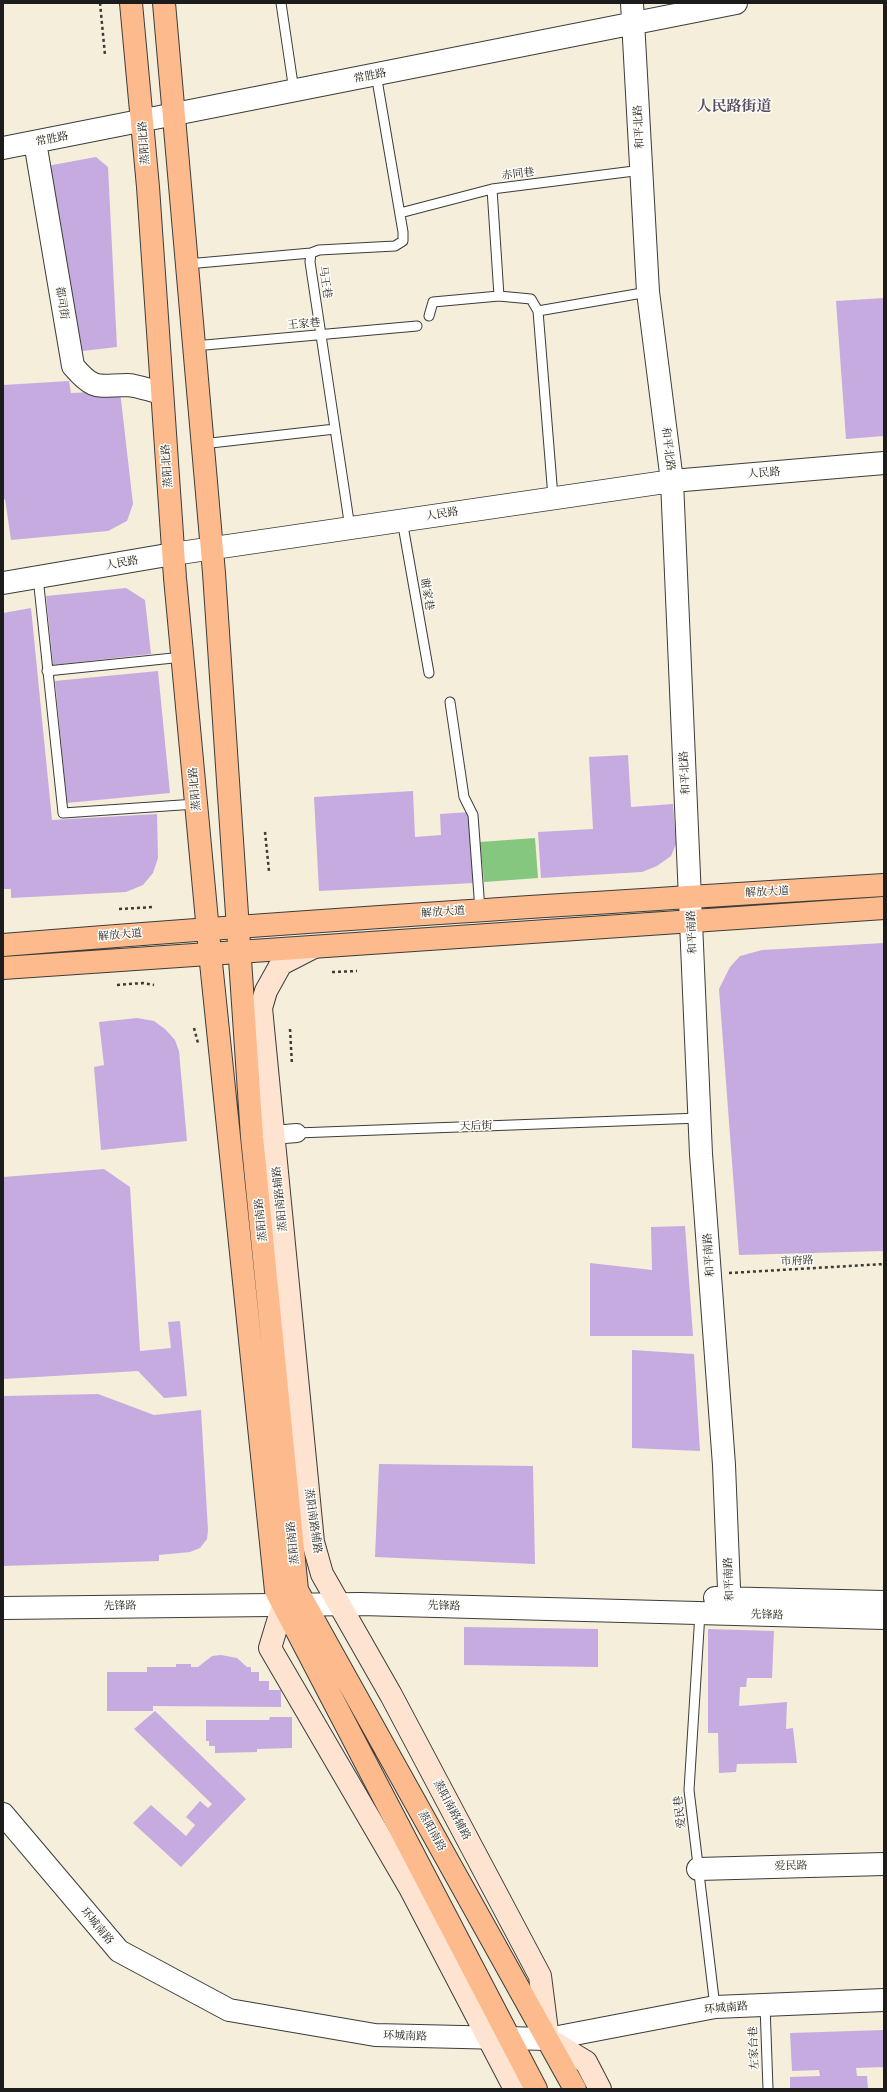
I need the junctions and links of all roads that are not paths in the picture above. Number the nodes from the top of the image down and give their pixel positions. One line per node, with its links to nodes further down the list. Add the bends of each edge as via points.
1 (131, 3): 9 (main road, 蒸阳北路)
2 (164, 3): 8 (main road)
3 (281, 3): 7 (lane)
4 (736, 3): 5 (street, 常胜路)
5 (633, 13): 6 (street, 常胜路); 12 (street, 和平北路)
6 (376, 74): 7 (street, 常胜路); 14 (lane, 马王巷)
7 (294, 91): 8 (street, 常胜路)
8 (174, 115): 9 (street, 常胜路); 16 (main road)
9 (143, 121): 10 (street, 常胜路); 24 (main road, 蒸阳北路)
10 (35, 142): 11 (street, 常胜路); 24 (street, 都司街, via 72,366 86,381 104,387 130,385)
11 (3, 148)
12 (642, 170): 13 (lane, 赤同巷); 17 (street, 和平北路)
13 (492, 189): 14 (lane, 赤同巷); 18 (lane)
14 (400, 213): 15 (lane, 马王巷, via 403,242 395,246)
15 (311, 252): 16 (lane); 22 (lane, 马王巷, via 310,262)
16 (187, 264): 23 (main road)
17 (648, 292): 19 (lane); 28 (street, 和平北路)
18 (499, 296): 19 (lane, via 531,299); 20 (lane, via 433,302)
19 (538, 312): 29 (lane)
20 (429, 316)
21 (417, 326): 22 (lane, 王家巷)
22 (321, 335): 23 (lane, 王家巷); 25 (lane, 马王巷)
23 (194, 346): 26 (main road)
24 (162, 393): 33 (main road, 蒸阳北路)
25 (335, 430): 26 (lane); 31 (lane, 马王巷)
26 (202, 444): 32 (main road)
27 (884, 463): 28 (street, 人民路)
28 (672, 481): 29 (street, 人民路); 42 (street, 和平北路)
29 (553, 497): 30 (street, 人民路)
30 (402, 520): 31 (street, 人民路); 38 (lane, 谢家巷)
31 (350, 529): 32 (street, 人民路)
32 (211, 550): 33 (street, 人民路); 46 (main road)
33 (173, 554): 34 (street, 人民路); 36 (main road, 蒸阳北路)
34 (38, 577): 35 (street, 人民路); 37 (lane)
35 (3, 583)
36 (183, 657): 37 (lane); 40 (main road, 蒸阳北路)
37 (47, 671): 40 (lane, via 63,813)
38 (429, 673)
39 (450, 702): 44 (lane, via 464,797 473,815)
40 (196, 804): 47 (main road, 蒸阳北路)
41 (884, 885): 42 (main road, 解放大道)
42 (691, 896): 44 (main road, 解放大道); 45 (street, 和平南路)
43 (884, 908): 45 (main road)
44 (480, 910): 46 (main road, 解放大道)
45 (692, 921): 49 (main road); 53 (street, 和平南路)
46 (239, 927): 47 (main road, 解放大道); 50 (main road, 蒸阳南路)
47 (208, 928): 48 (main road, 解放大道); 51 (main road, 蒸阳南路)
48 (3, 945)
49 (314, 947): 50 (main road); 55 (main road, 蒸阳南路辅路, via 281,964 266,991 261,1008)
50 (240, 952): 51 (main road); 55 (main road, 蒸阳南路)
51 (210, 953): 52 (main road); 58 (main road, 蒸阳南路)
52 (3, 968)
53 (700, 1118): 54 (lane, 天后街); 60 (street, 和平南路, via 724,1465)
54 (297, 1133): 55 (street, 天后街)
55 (263, 1136): 57 (main road, 蒸阳南路辅路, via 313,1542 322,1574); 58 (main road, 蒸阳南路)
56 (3, 1596): 58 (street, 先锋路)
57 (334, 1597): 58 (street, 先锋路); 60 (street, 先锋路); 62 (street, 先锋路); 71 (main road, 蒸阳南路辅路, via 391,1695 540,1976)
58 (290, 1598): 61 (street, 先锋路); 70 (main road, 蒸阳南路); 70 (main road, via 270,1648); 71 (main road, 蒸阳南路)
59 (884, 1602): 60 (street, 先锋路)
60 (730, 1606): 62 (street, 先锋路); 63 (street, 先锋路)
61 (3, 1608)
62 (700, 1613): 66 (lane, 爱民巷, via 690,1790)
63 (884, 1618)
64 (3, 1814): 70 (street, 环城南路, via 119,1951 229,2010 375,2035)
65 (884, 1864): 66 (street, 爱民路)
66 (698, 1869): 69 (lane, 爱民巷)
67 (884, 2000): 68 (street, 环城南路)
68 (765, 2005): 69 (street, 环城南路); 76 (lane, 左家台巷)
69 (715, 2007): 71 (street, 环城南路)
70 (499, 2039): 71 (street, 环城南路); 72 (main road); 73 (main road, 蒸阳南路)
71 (548, 2039): 74 (main road, 蒸阳南路); 75 (main road, via 586,2062)
72 (515, 2089)
73 (536, 2089)
74 (576, 2089)
75 (600, 2089)
76 (768, 2089)

